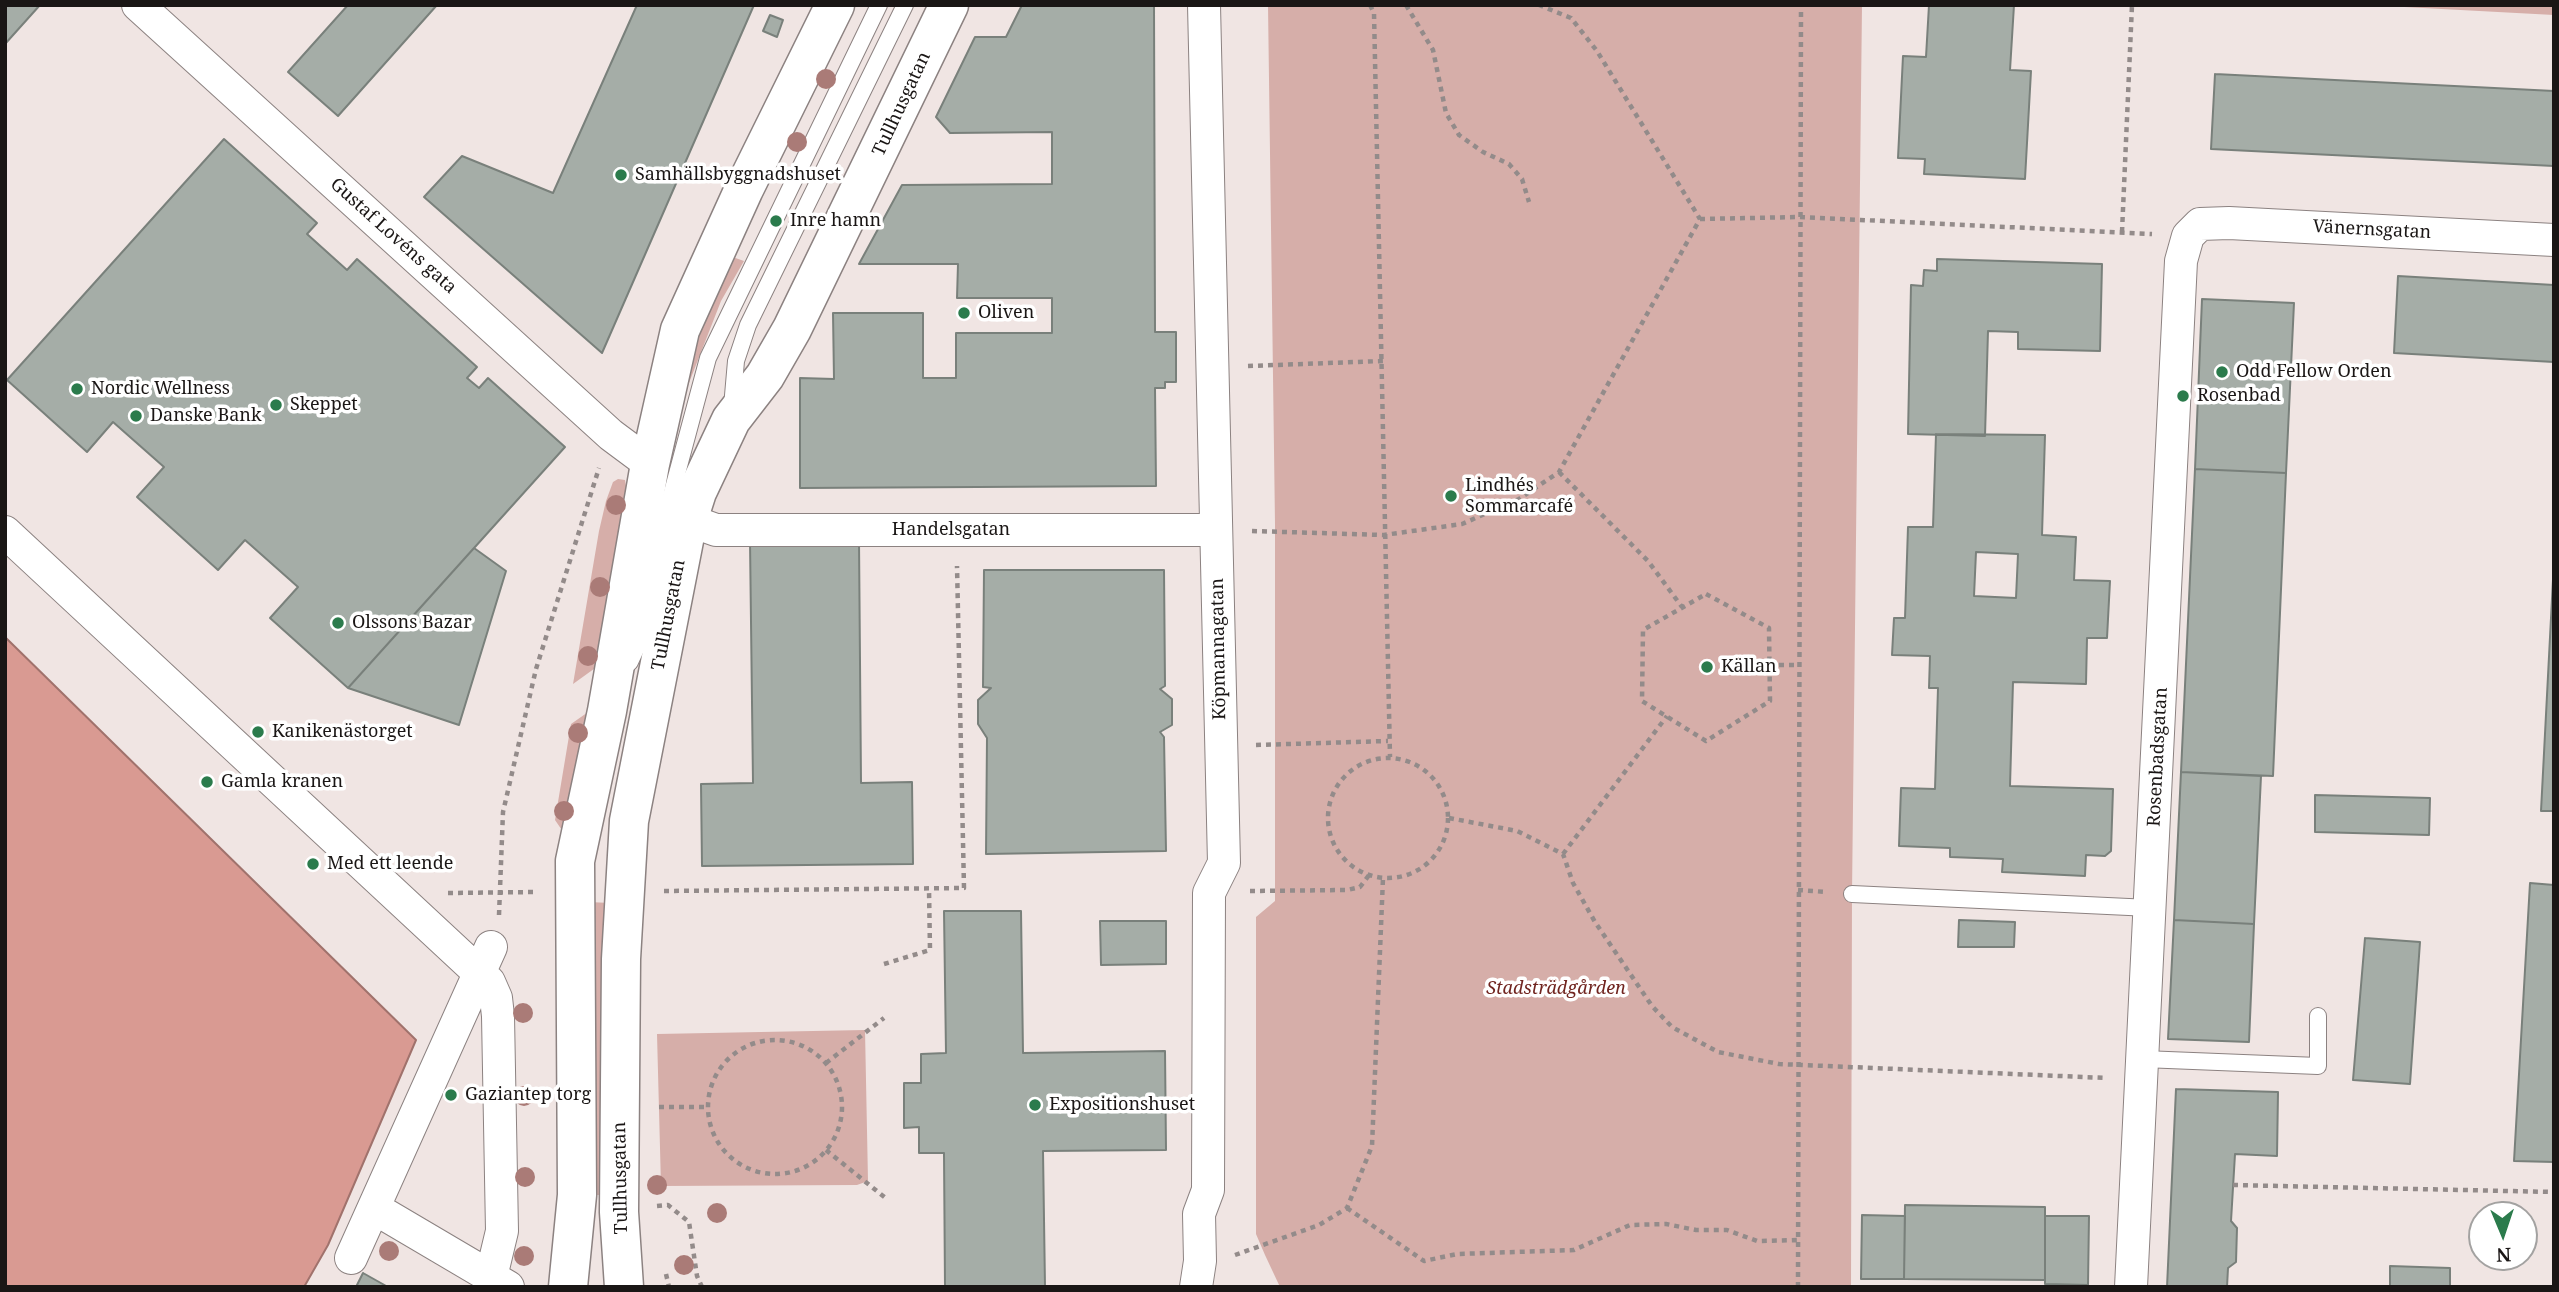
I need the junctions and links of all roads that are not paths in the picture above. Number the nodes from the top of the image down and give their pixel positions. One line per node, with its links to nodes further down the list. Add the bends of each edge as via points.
1 (138, 5): 10 (street, Gustaf Lovéns gata, via 611,435)
2 (835, 5): 10 (street, via 680,330)
3 (879, 5): 14 (lane, via 708,358 673,484 643,634 631,662)
4 (905, 5): 9 (lane, via 748,325 736,361)
5 (949, 5): 9 (street, Tullhusgatan, via 792,329 765,376)
6 (1204, 5): 12 (street, Köpmannagatan)
7 (2192, 229): 8 (street, Vänernsgatan, via 2229,223); 16 (street, Rosenbadsgatan, via 2181,261)
8 (2554, 240)
9 (731, 420): 11 (street, Tullhusgatan)
10 (650, 464): 14 (street)
11 (688, 520): 12 (street, Handelsgatan, via 716,530); 25 (street, Tullhusgatan, via 629,821 621,959 619,1212)
12 (1216, 530): 22 (street, Köpmannagatan, via 1224,863 1209,893 1208,1190 1199,1214)
13 (5, 532): 17 (street)
14 (613, 674): 24 (street, via 575,862 577,1195)
15 (1852, 894): 16 (lane)
16 (2150, 908): 19 (street, Rosenbadsgatan)
17 (485, 960): 20 (street); 23 (street, via 498,1016)
18 (2318, 1016): 19 (lane, via 2318,1066)
19 (2143, 1069): 26 (street, Rosenbadsgatan)
20 (374, 1208): 21 (street); 23 (street)
21 (351, 1258)
22 (1198, 1274)
23 (500, 1282)
24 (568, 1287)
25 (624, 1287)
26 (2131, 1287)

